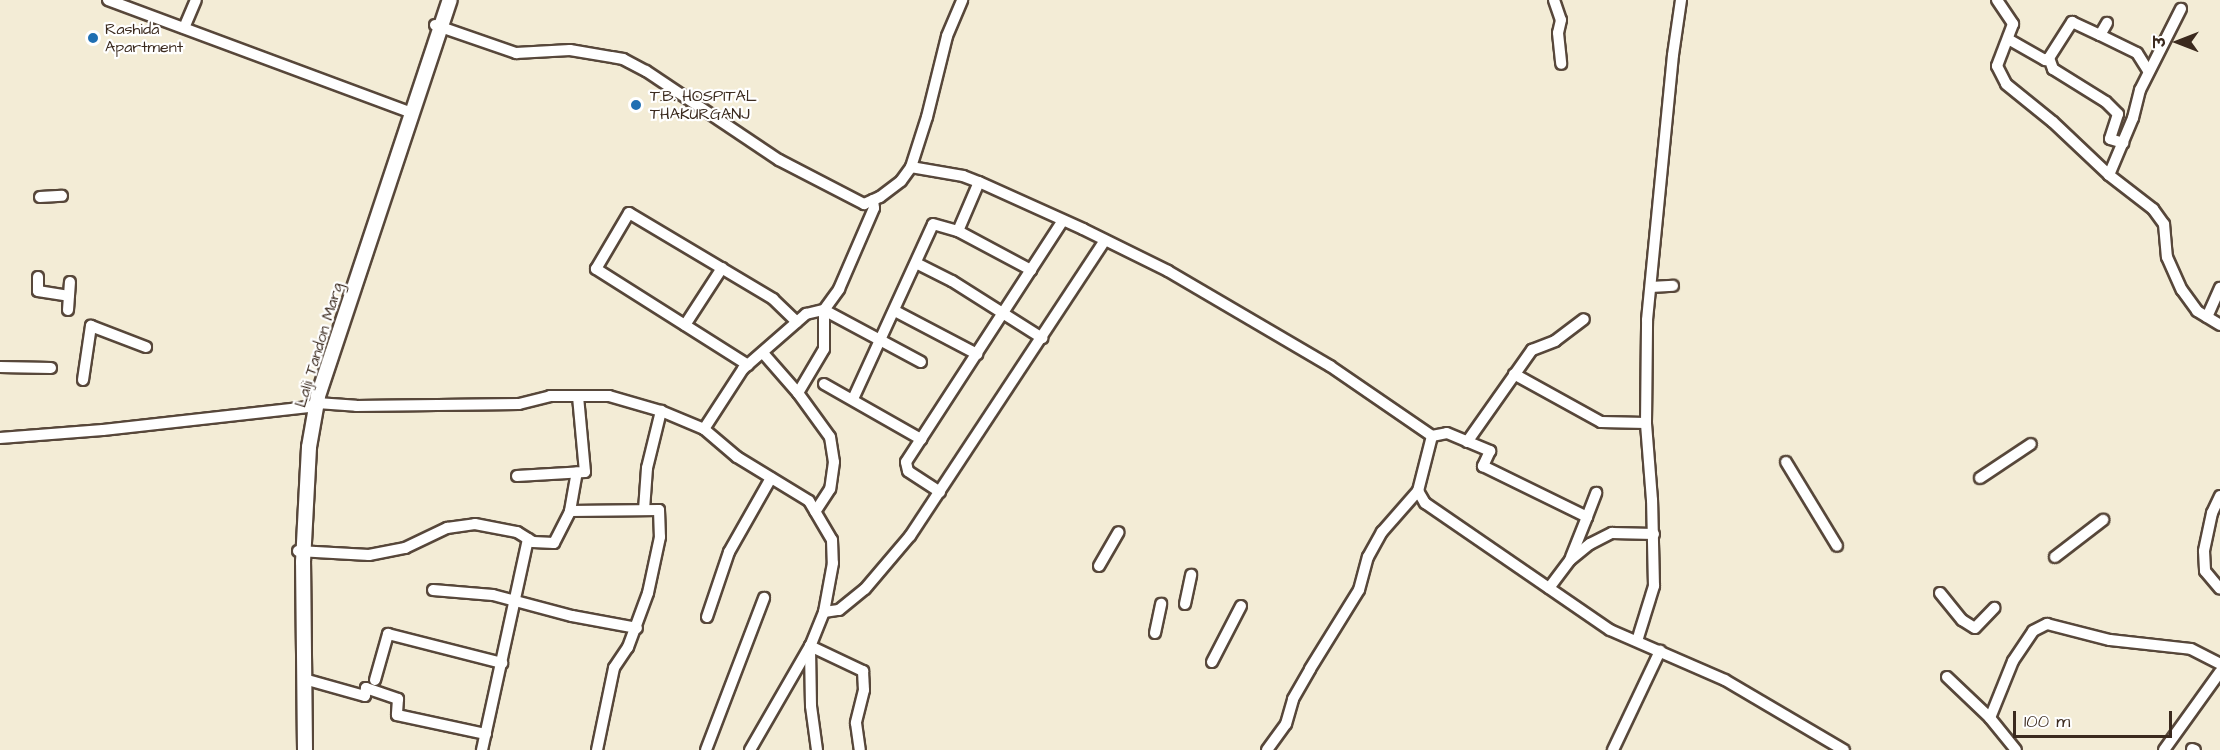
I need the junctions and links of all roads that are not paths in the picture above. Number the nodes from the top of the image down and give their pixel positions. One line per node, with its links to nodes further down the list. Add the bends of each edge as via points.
1 (196, 0): 12 (street)
2 (443, 0): 11 (main road, Lalji Tandon Marg)
3 (450, 0): 11 (main road, Lalji Tandon Marg)
4 (962, 0): 20 (street, via 946,36)
5 (1554, 0): 16 (street, via 1561,20 1558,33)
6 (1681, 0): 35 (street)
7 (1997, 0): 14 (street, via 2013,24)
8 (112, 1): 12 (street)
9 (2181, 9): 17 (street)
10 (2107, 23): 13 (street)
11 (438, 26): 18 (main road, Lalji Tandon Marg); 25 (street, via 516,53 570,50 623,59 779,160 864,204)
12 (184, 28): 18 (street)
13 (2100, 35): 15 (street, via 2072,22); 17 (street, via 2137,53)
14 (2008, 39): 15 (street, via 2042,60); 21 (street, via 1997,66 2006,84)
15 (2049, 58): 19 (street, via 2053,69 2106,102 2118,114 2110,139)
16 (1562, 64)
17 (2149, 72): 19 (street)
18 (409, 112): 62 (main road, Lalji Tandon Marg)
19 (2122, 143): 21 (street)
20 (911, 167): 22 (street); 25 (street, via 901,181)
21 (2109, 175): 42 (street, via 2153,209 2164,224 2167,257 2182,290 2197,311)
22 (979, 182): 26 (street); 27 (street)
23 (62, 196): 24 (street)
24 (40, 197)
25 (873, 200): 39 (street, via 874,208 843,279)
26 (1063, 220): 28 (street); 31 (street)
27 (958, 231): 29 (street, via 933,224); 31 (street)
28 (1106, 240): 47 (street); 66 (street, via 1260,323)
29 (915, 263): 40 (street); 41 (street)
30 (722, 268): 44 (street, via 773,299); 45 (street); 45 (street, via 629,213 596,269)
31 (1031, 270): 41 (street)
32 (38, 277): 37 (street, via 38,291)
33 (70, 282): 37 (street)
34 (1673, 286): 35 (street)
35 (1651, 287): 64 (street)
36 (2220, 288): 42 (street)
37 (69, 296): 38 (street)
38 (68, 310)
39 (824, 310): 44 (street, via 806,314); 48 (street); 59 (street, via 824,349)
40 (895, 311): 48 (street); 51 (street)
41 (1004, 312): 47 (street); 51 (street)
42 (2207, 317): 46 (street)
43 (1584, 319): 56 (street, via 1555,342 1532,350)
44 (797, 322): 50 (street)
45 (685, 325): 53 (street)
46 (2220, 325)
47 (1042, 338): 77 (street)
48 (881, 341): 52 (street); 61 (street)
49 (146, 347): 57 (street, via 91,326)
50 (763, 353): 53 (street); 59 (street)
51 (977, 354): 68 (street)
52 (921, 362)
53 (748, 365): 65 (street)
54 (0, 367): 55 (street)
55 (51, 368)
56 (1514, 374): 64 (street, via 1602,422); 69 (street)
57 (83, 380)
58 (824, 384): 61 (street)
59 (798, 393): 84 (street, via 830,437 834,462 830,489)
60 (578, 396): 62 (street, via 550,396 519,404); 63 (street, via 609,396); 72 (street, via 585,472)
61 (853, 399): 68 (street)
62 (313, 405): 67 (street); 91 (main road, Lalji Tandon Marg)
63 (661, 411): 65 (street); 82 (street, via 647,468)
64 (1646, 423): 88 (street)
65 (704, 429): 74 (street, via 737,457)
66 (1432, 436): 69 (street, via 1447,434); 76 (street)
67 (0, 438)
68 (921, 440): 77 (street, via 906,467)
69 (1467, 441): 85 (street, via 1491,451 1483,466)
70 (2031, 444): 75 (street)
71 (1786, 462): 90 (street)
72 (577, 473): 73 (street); 83 (street)
73 (517, 476)
74 (771, 478): 84 (street, via 809,501); 107 (street, via 729,552)
75 (1980, 478)
76 (1418, 491): 80 (street); 81 (street)
77 (940, 492): 106 (street, via 910,537 865,589 839,610)
78 (1596, 493): 85 (street)
79 (2220, 496): 97 (street, via 2204,551 2205,571)
80 (1408, 503): 81 (street); 130 (street, via 1382,532 1368,557 1359,590 1293,699 1286,724)
81 (1425, 503): 96 (street)
82 (644, 510): 83 (street); 108 (street, via 659,510 660,537)
83 (570, 511): 89 (street, via 554,543)
84 (815, 512): 106 (street, via 832,540 833,563)
85 (1587, 517): 93 (street)
86 (2103, 520): 92 (street)
87 (1119, 532): 94 (street)
88 (1654, 534): 93 (street, via 1612,533); 110 (street, via 1654,586)
89 (528, 539): 91 (street, via 517,532 475,525 447,528 405,548 369,555); 101 (street)
90 (1837, 546)
91 (301, 551): 118 (main road, Lalji Tandon Marg); 122 (main road, Lalji Tandon Marg)
92 (2055, 557)
93 (1570, 560): 96 (street)
94 (1099, 566)
95 (1191, 575): 103 (street)
96 (1549, 588): 110 (street, via 1610,630)
97 (2220, 589)
98 (433, 590): 101 (street)
99 (1940, 593): 105 (street, via 1962,620 1975,628)
100 (764, 598): 126 (street)
101 (515, 602): 108 (street); 114 (street)
102 (1161, 604): 109 (street)
103 (1185, 604)
104 (1242, 606): 113 (street)
105 (1994, 608)
106 (824, 612): 111 (street)
107 (707, 617)
108 (637, 627): 125 (street, via 614,668)
109 (1155, 633)
110 (1636, 641): 112 (street)
111 (810, 646): 127 (street); 128 (street, via 811,706); 129 (street, via 863,671 864,690 856,723)
112 (1660, 651): 131 (street); 132 (street, via 1725,680)
113 (1212, 662)
114 (502, 663): 119 (street, via 388,634); 121 (street)
115 (2220, 664): 120 (street, via 2191,649 2110,640 2047,624 2033,630 2013,661)
116 (2220, 672): 134 (street)
117 (1947, 677): 120 (street)
118 (304, 679): 121 (street, via 364,696 366,688 398,699 397,715); 123 (main road, Lalji Tandon Marg)
119 (375, 680)
120 (1990, 718): 133 (street)
121 (486, 734): 124 (street)
122 (298, 750)
123 (305, 750)
124 (482, 750)
125 (597, 750)
126 (706, 750)
127 (750, 750)
128 (817, 750)
129 (860, 750)
130 (1267, 750)
131 (1613, 750)
132 (1844, 750)
133 (2016, 750)
134 (2164, 750)

